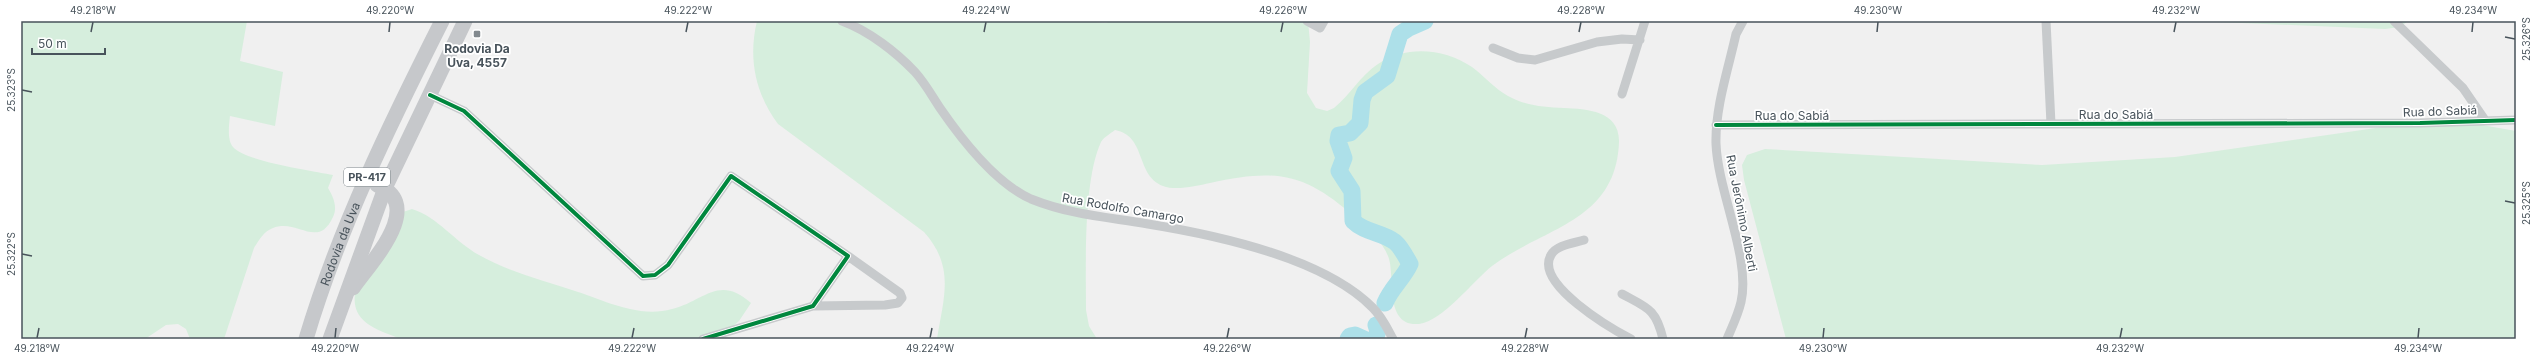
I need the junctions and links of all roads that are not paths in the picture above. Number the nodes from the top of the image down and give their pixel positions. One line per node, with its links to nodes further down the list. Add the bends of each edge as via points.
1 (442, 21): 18 (main road, Rodovia da Uva / PR-417, via 385,134)
2 (465, 21): 13 (main road, Rodovia da Uva / PR-417)
3 (842, 21): 28 (street, Rua Rodolfo Camargo, via 885,45 916,73 959,134 994,173 1029,198 1079,215 1149,224 1276,254 1310,267 1355,292 1374,309)
4 (1307, 21): 5 (street, via 1320,28)
5 (1324, 21)
6 (1644, 21): 10 (street)
7 (1743, 21): 17 (street, Rua Jerônimo Alberti, via 1736,34)
8 (2046, 21): 16 (street)
9 (2394, 21): 14 (street, via 2463,88)
10 (1640, 40): 11 (street, via 1622,38 1597,42 1535,60 1518,58); 12 (street)
11 (1493, 48)
12 (1622, 94)
13 (430, 95): 19 (main road, Rodovia da Uva / PR-417); 21 (street, via 464,111 643,276 654,275 668,265 730,176)
14 (2485, 120): 15 (street, Rua do Sabiá); 16 (street, Rua do Sabiá, via 2420,123)
15 (2516, 120)
16 (2051, 124): 17 (street, Rua do Sabiá)
17 (1716, 125): 31 (street, Rua Jerônimo Alberti, via 1719,170 1741,263 1743,283 1742,302)
18 (365, 180): 19 (main road); 25 (main road, Rodovia da Uva / PR-417, via 316,306)
19 (384, 188): 24 (main road, Rodovia da Uva / PR-417); 24 (main road, via 397,203 398,218 393,231)
20 (1584, 240): 29 (street, via 1559,248 1551,255 1549,264 1552,274 1576,304)
21 (848, 256): 23 (street); 23 (street, via 900,293 902,298 898,303 885,306)
22 (1622, 294): 30 (street, via 1647,307 1656,315)
23 (813, 306): 27 (street)
24 (339, 307): 26 (main road, Rodovia da Uva / PR-417)
25 (306, 339)
26 (330, 339)
27 (703, 339)
28 (1393, 339)
29 (1631, 339)
30 (1663, 339)
31 (1727, 339)

